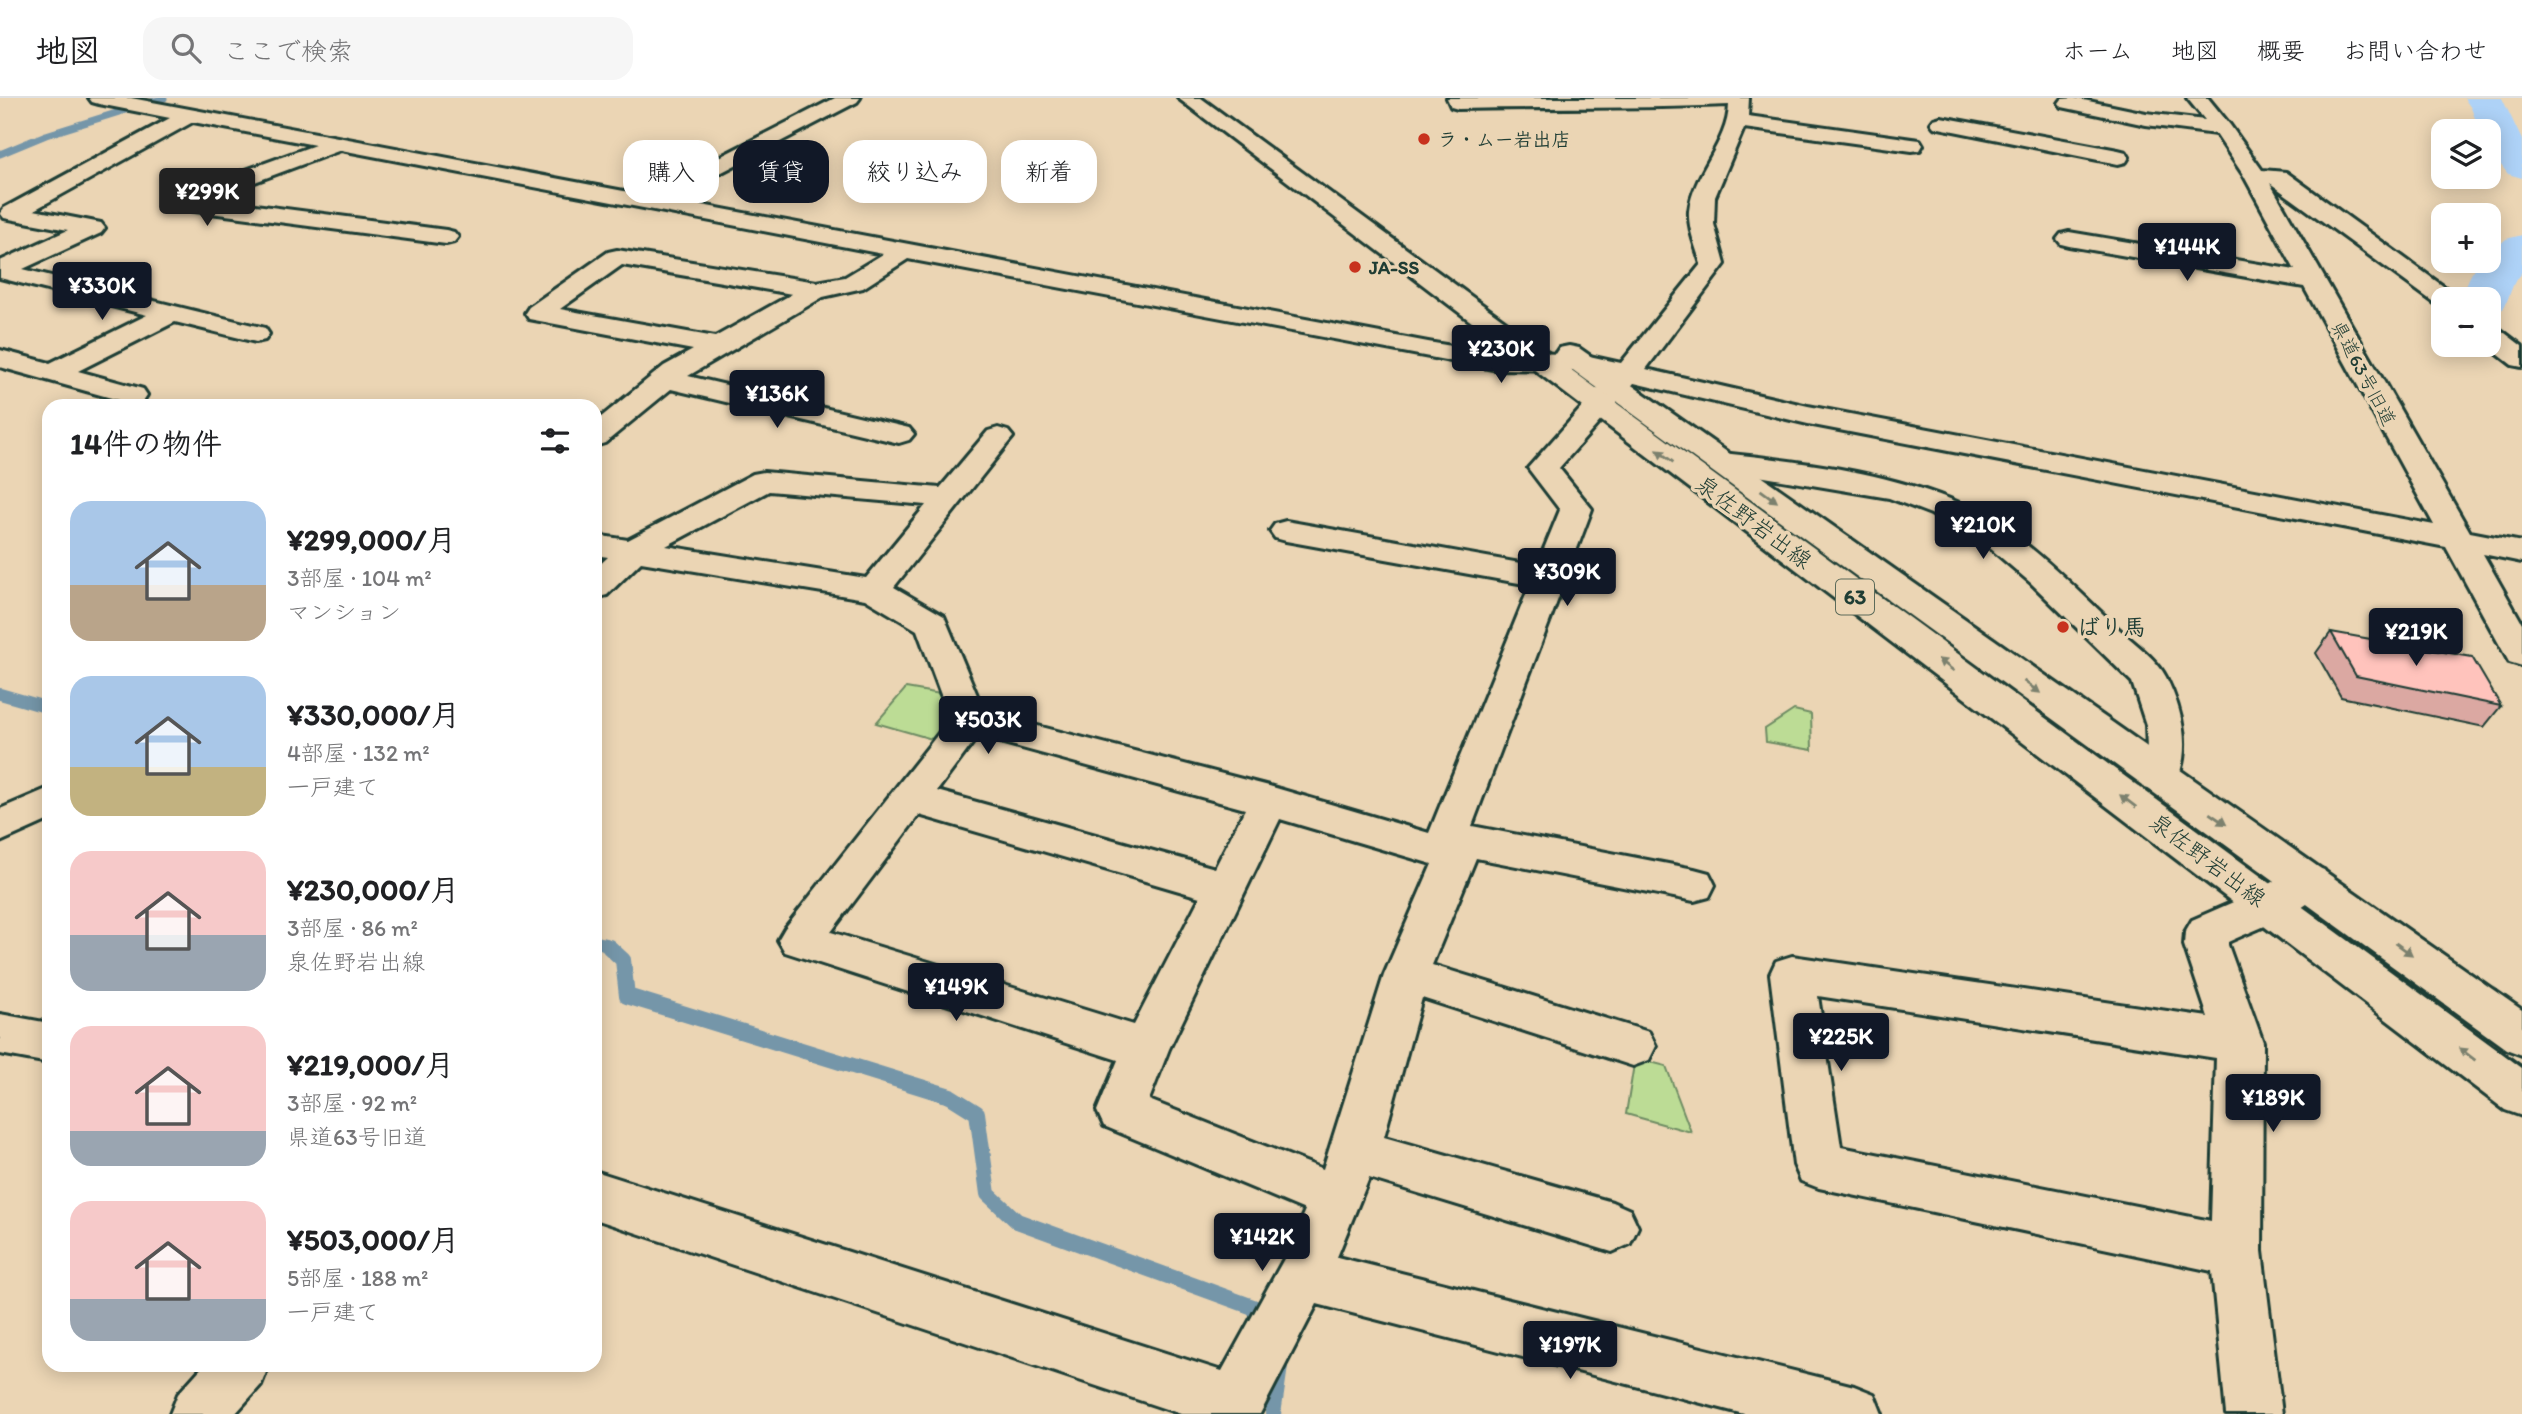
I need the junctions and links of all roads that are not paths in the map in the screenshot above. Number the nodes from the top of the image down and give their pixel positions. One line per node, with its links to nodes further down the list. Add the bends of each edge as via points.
1 (99, 98): 10 (street)
2 (850, 98): 17 (street)
3 (1188, 98): 34 (street, 泉佐野岩出線 / 63)
4 (1216, 98): 35 (street, 泉佐野岩出線 / 63)
5 (1457, 98): 7 (street, via 1458,103)
6 (2197, 98): 12 (street, 県道63号旧道)
7 (1547, 100): 9 (street)
8 (2071, 100): 12 (street, via 2146,118); 15 (street)
9 (1738, 106): 14 (street); 38 (street, via 1701,211 1713,264)
10 (190, 115): 13 (street); 24 (street, via 12,213 93,228)
11 (1941, 123): 15 (street)
12 (2223, 129): 18 (street, 県道63号旧道)
13 (341, 144): 19 (street); 21 (street, via 193,197 195,204)
14 (1912, 145)
15 (2030, 149): 16 (street)
16 (2118, 158)
17 (719, 165)
18 (2255, 176): 25 (street, 県道63号旧道); 26 (street, via 2278,177)
19 (623, 197)
20 (653, 203): 23 (street)
21 (446, 237)
22 (2069, 239): 25 (street)
23 (906, 249): 27 (street, via 858,282 838,290); 34 (street, via 1428,351 1493,361)
24 (0, 271): 28 (street)
25 (2314, 281): 46 (street, 県道63号旧道)
26 (2431, 289)
27 (817, 290): 31 (street); 31 (street, via 617,257 538,313)
28 (172, 313): 29 (street); 36 (street)
29 (256, 334)
30 (2501, 343): 33 (street)
31 (718, 346): 37 (street)
32 (0, 358): 36 (street)
33 (2522, 359)
34 (1538, 360): 35 (street); 38 (street, 泉佐野岩出線 / 63)
35 (1580, 362): 38 (street, 泉佐野岩出線 / 63)
36 (53, 373): 39 (street)
37 (666, 379): 40 (street); 41 (street)
38 (1614, 388): 43 (street, 泉佐野岩出線 / 63); 46 (street, via 1808,415); 50 (street, via 1543,468 1576,509); 62 (street, 泉佐野岩出線 / 63, one-way to 38)
39 (133, 395)
40 (602, 431)
41 (899, 434)
42 (998, 437): 44 (street)
43 (1722, 462): 55 (street, 泉佐野岩出線 / 63, one-way to 55); 55 (street, via 1896,490 1942,507 1995,536 2148,677 2165,725 2166,749)
44 (948, 498): 48 (street, via 764,481); 52 (street)
45 (1286, 531): 50 (street)
46 (2456, 539): 49 (street); 53 (street, 県道63号旧道)
47 (602, 546): 48 (street)
48 (635, 550): 51 (street); 52 (street)
49 (2522, 552)
50 (1549, 578): 58 (street)
51 (602, 581)
52 (874, 590): 54 (street, via 932,624)
53 (2522, 654)
54 (969, 722): 56 (street); 57 (street)
55 (2159, 778): 59 (street, 泉佐野岩出線 / 63, one-way to 59)
56 (909, 798): 61 (street); 69 (street, via 800,940)
57 (1269, 801): 58 (street); 61 (street)
58 (1452, 847): 60 (street); 63 (street)
59 (2309, 881): 62 (street); 64 (street, 泉佐野岩出線 / 63, one-way to 64)
60 (1694, 885)
61 (1226, 888): 69 (street)
62 (2269, 905): 67 (street, via 2207,932 2206,944); 70 (street, 泉佐野岩出線 / 63, one-way to 62)
63 (1406, 975): 68 (street); 71 (street)
64 (2516, 1026)
65 (0, 1034): 66 (street)
66 (42, 1042)
67 (2240, 1042): 75 (street); 75 (street, via 1792,974 1819,1166)
68 (1633, 1046)
69 (1146, 1049): 73 (street, via 1121,1111)
70 (2522, 1095)
71 (1355, 1151): 73 (street); 74 (street)
72 (602, 1197): 78 (street)
73 (1336, 1198): 76 (street)
74 (1612, 1227)
75 (2236, 1251): 81 (street)
76 (1285, 1310): 78 (street); 80 (street)
77 (236, 1372): 79 (street)
78 (1231, 1409)
79 (198, 1414)
80 (1854, 1414)
81 (2254, 1414)

